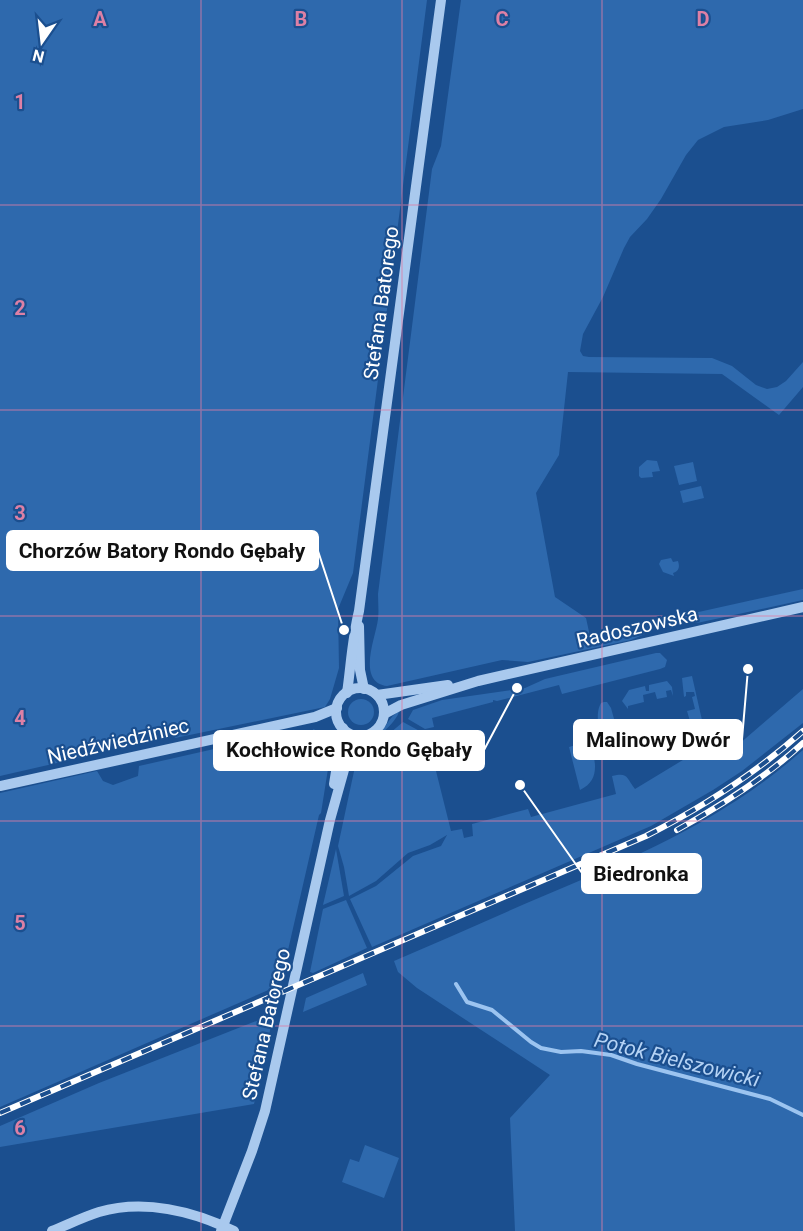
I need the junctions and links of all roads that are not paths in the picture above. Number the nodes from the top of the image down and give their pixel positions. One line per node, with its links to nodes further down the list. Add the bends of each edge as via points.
1 (441, 0): 3 (street, Stefana Batorego)
2 (803, 607): 4 (street, Radoszowska)
3 (359, 611): 5 (street, Stefana Batorego); 6 (street, Stefana Batorego)
4 (478, 681): 7 (street, Radoszowska); 8 (street, Radoszowska)
5 (364, 689): 6 (street); 7 (street)
6 (347, 693): 9 (street)
7 (377, 695): 8 (street)
8 (384, 714): 10 (street, via 378,729)
9 (339, 718): 10 (street, via 352,735); 11 (street, Niedźwiedziniec, via 315,717); 12 (street, Stefana Batorego)
10 (358, 736): 12 (street, Stefana Batorego)
11 (0, 786)
12 (330, 820): 14 (street, Stefana Batorego, via 265,1110)
13 (81, 1226): 14 (street, via 110,1210 153,1206); 15 (street)
14 (222, 1228): 16 (street)
15 (52, 1231)
16 (234, 1231)

